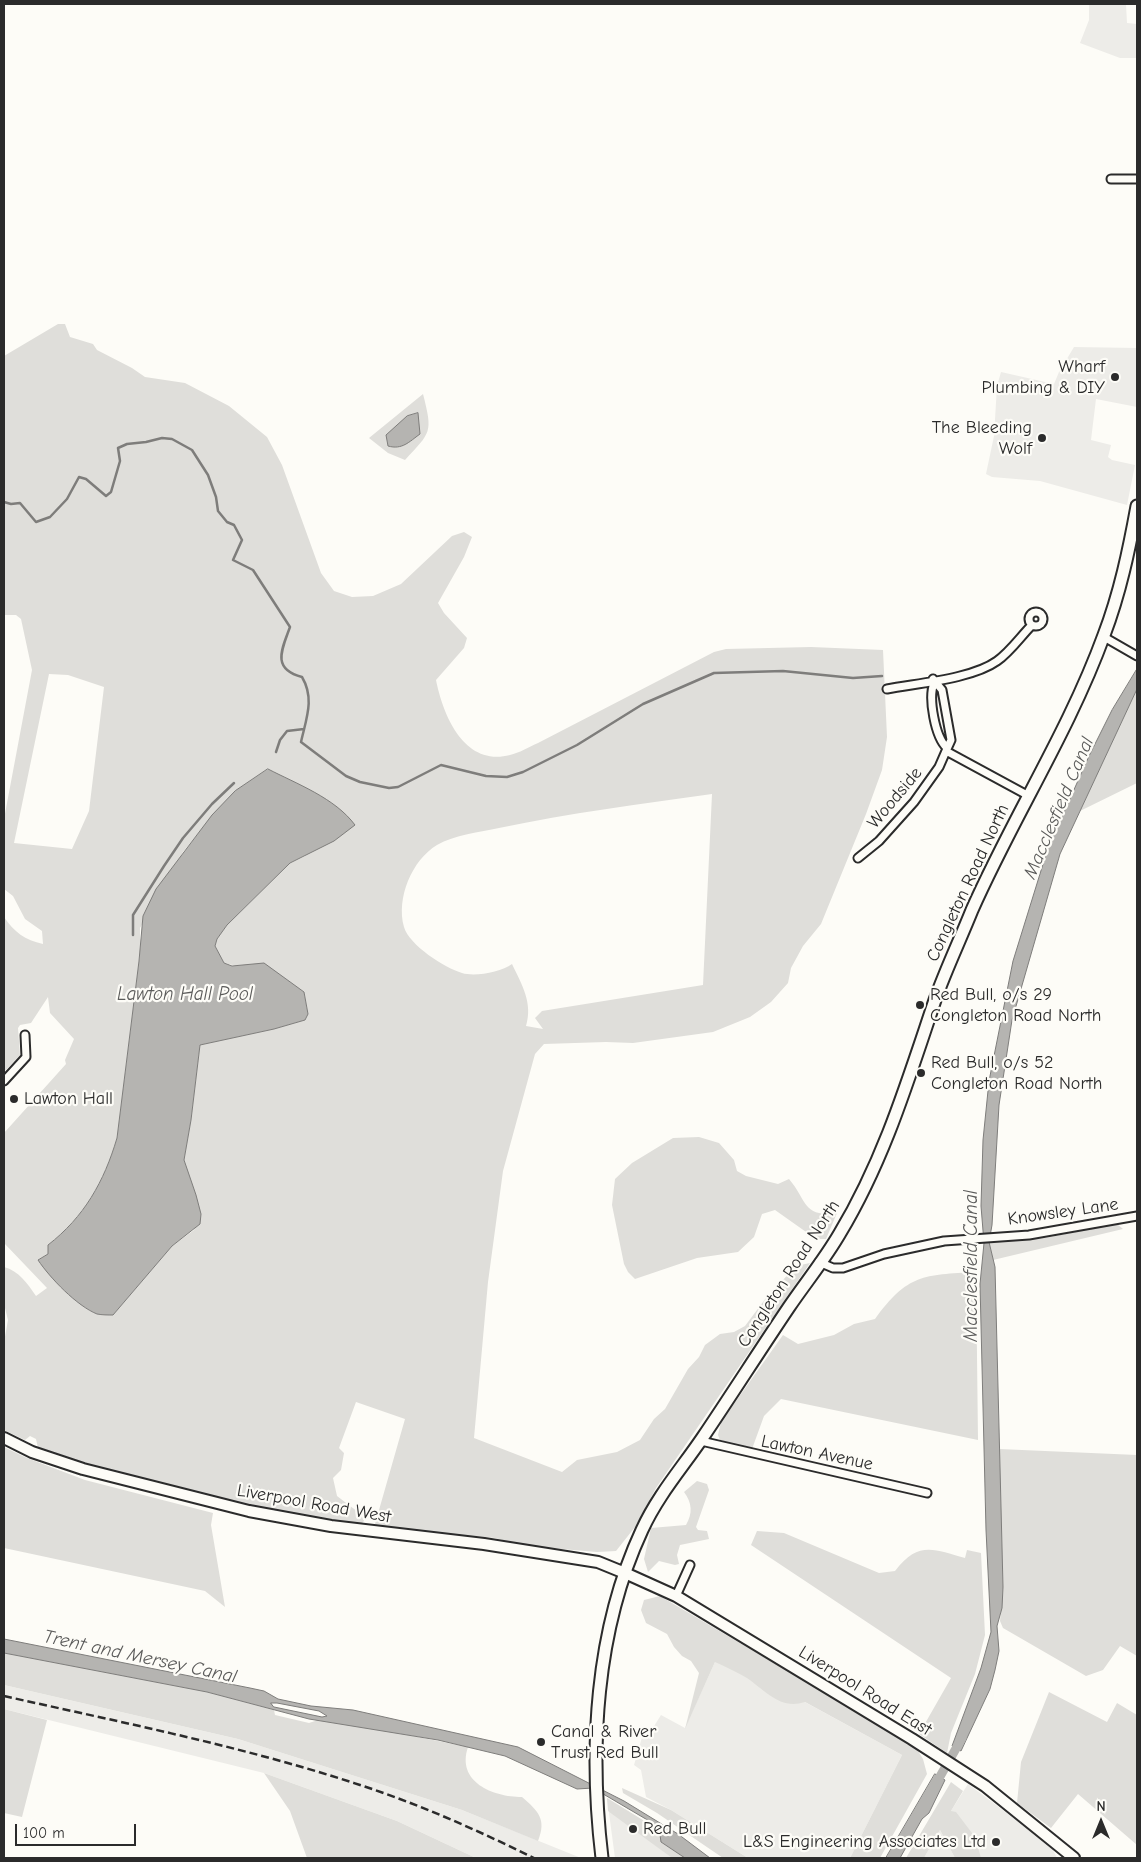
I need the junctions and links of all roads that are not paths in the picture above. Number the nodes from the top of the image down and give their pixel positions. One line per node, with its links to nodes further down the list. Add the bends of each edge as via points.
1 (1112, 179): 2 (street)
2 (1137, 179)
3 (1137, 506): 5 (highway, Congleton Road North, via 1118,595)
4 (1032, 625): 7 (street, via 998,661)
5 (1104, 637): 6 (street); 10 (highway, Congleton Road North, via 1083,687)
6 (1137, 656)
7 (934, 682): 8 (street); 9 (street, via 930,693 940,741); 9 (street, via 942,690 951,740)
8 (887, 689)
9 (947, 750): 10 (street); 11 (street, Woodside, via 940,767 914,802 879,841)
10 (1028, 796): 15 (highway, Congleton Road North, via 996,858 948,968 884,1146 839,1236)
11 (858, 858)
12 (25, 1035): 13 (street, via 26,1057)
13 (4, 1081)
14 (1137, 1216): 15 (street, Knowsley Lane, via 1070,1229 944,1241 884,1254 843,1268)
15 (819, 1262): 17 (highway, Congleton Road North)
16 (4, 1438): 20 (main road, Liverpool Road West, via 83,1470 249,1511 331,1526 484,1544 598,1562)
17 (701, 1441): 18 (street, Lawton Avenue); 20 (highway, Congleton Road North, via 668,1483 643,1527)
18 (927, 1493)
19 (690, 1565): 21 (street)
20 (625, 1573): 21 (main road, Liverpool Road East); 22 (highway, Congleton Road North, via 606,1649 597,1731 596,1779)
21 (676, 1596): 23 (main road, Liverpool Road East, via 985,1786)
22 (602, 1858)
23 (1074, 1858)

